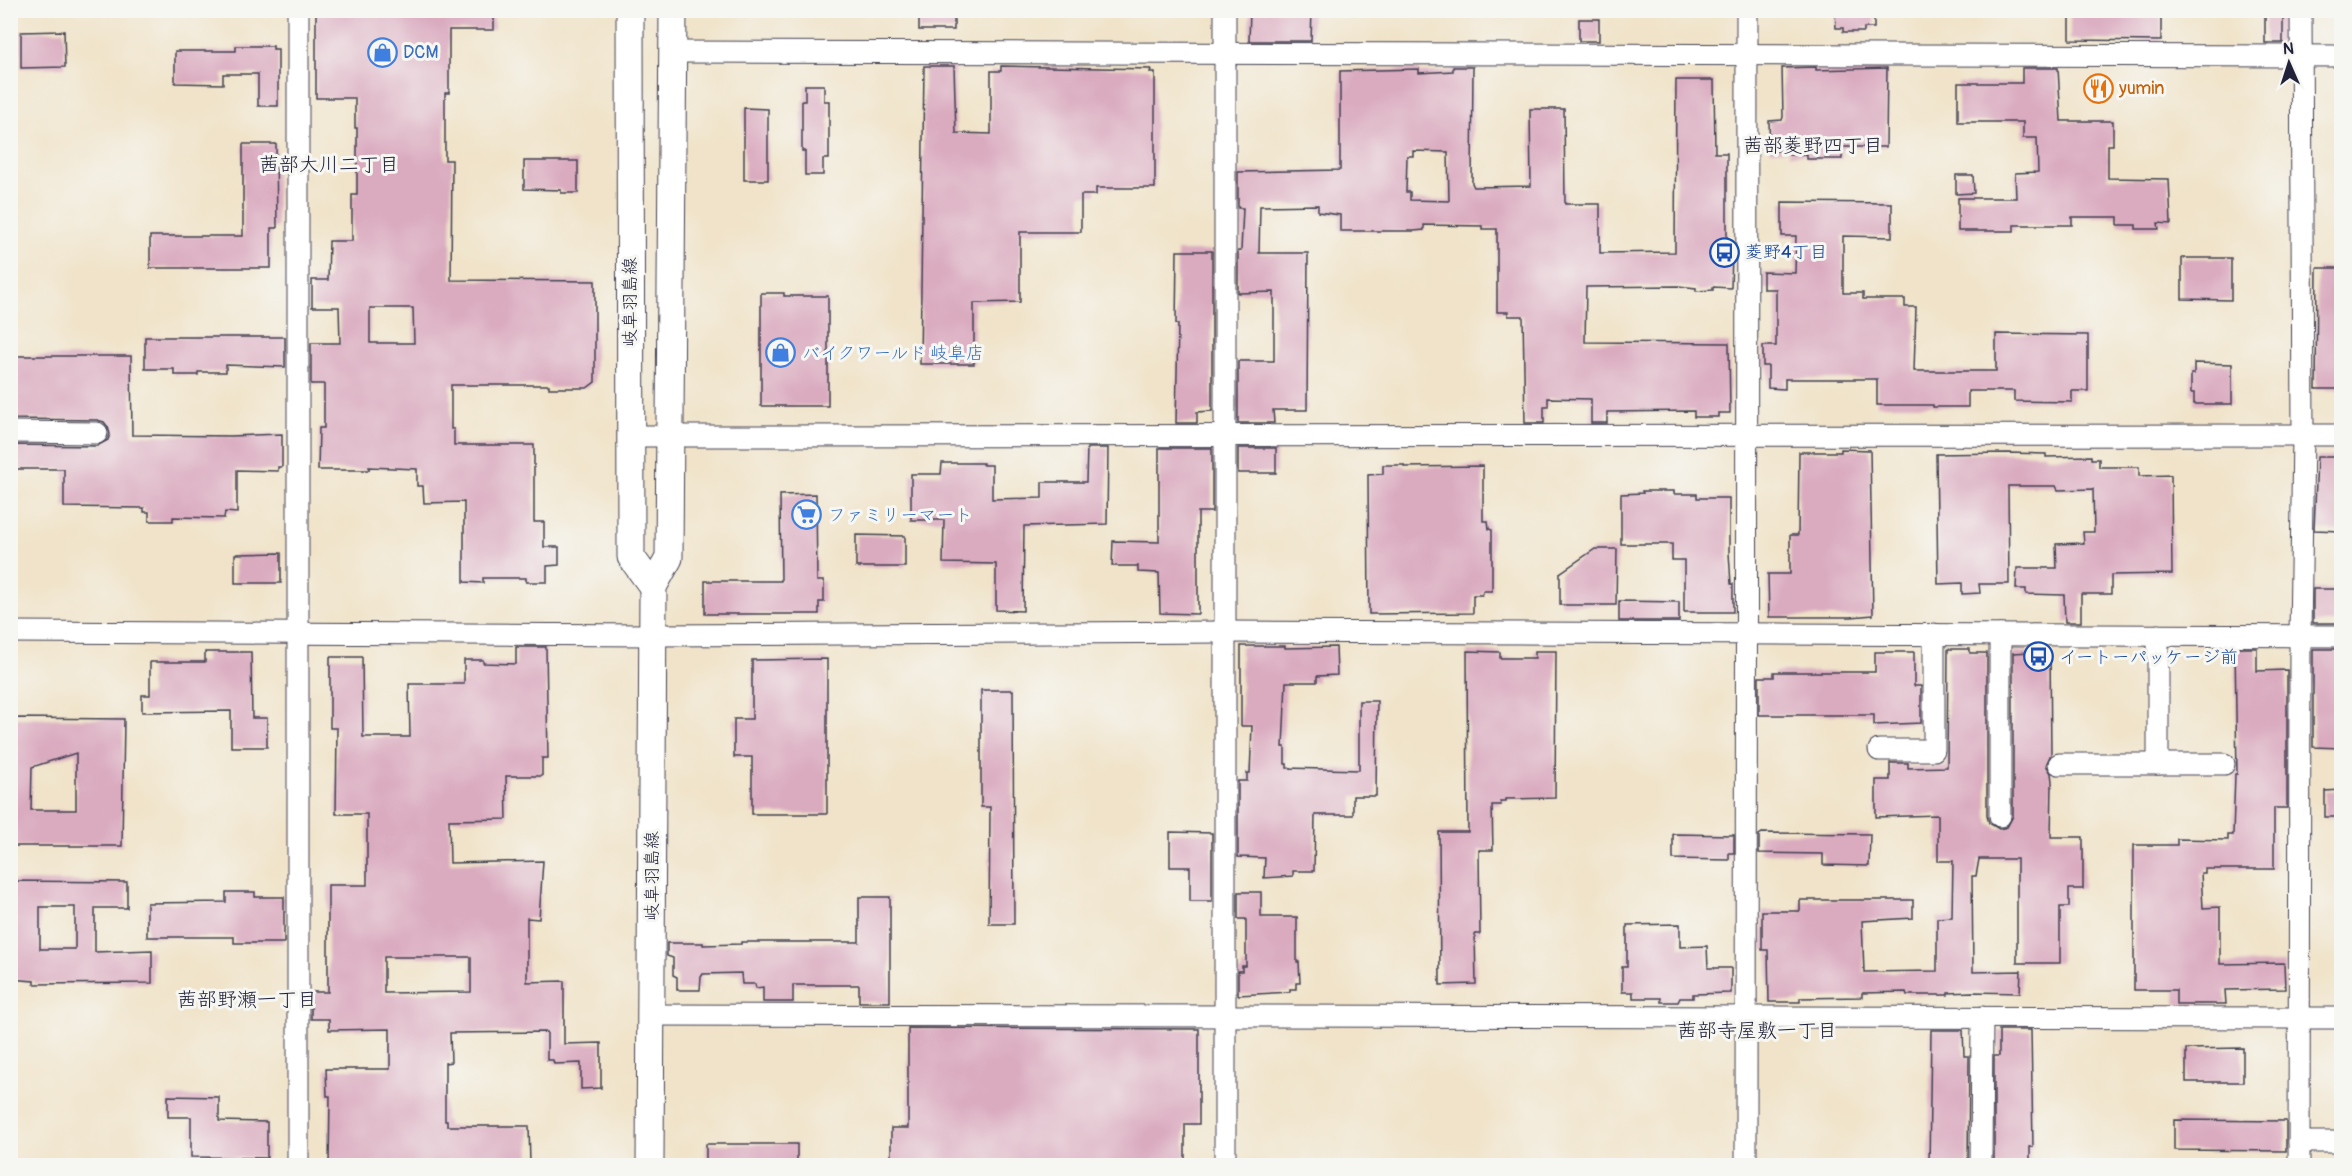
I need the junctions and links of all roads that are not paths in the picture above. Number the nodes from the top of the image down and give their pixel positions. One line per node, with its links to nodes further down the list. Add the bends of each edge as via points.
1 (298, 10): 23 (street)
2 (630, 10): 17 (main road, 岐阜羽島線)
3 (673, 10): 7 (main road, 岐阜羽島線)
4 (1225, 10): 8 (street)
5 (1747, 10): 9 (street)
6 (2301, 10): 10 (street)
7 (672, 52): 8 (street); 18 (main road, 岐阜羽島線)
8 (1225, 52): 9 (street); 19 (street)
9 (1747, 54): 10 (street); 14 (street)
10 (2301, 56): 11 (street); 15 (street)
11 (2342, 56)
12 (10, 432): 13 (street)
13 (97, 433)
14 (1745, 435): 15 (street); 19 (street); 24 (street)
15 (2303, 435): 16 (street); 29 (street)
16 (2342, 435)
17 (630, 436): 18 (street); 20 (main road, 岐阜羽島線, via 631,558)
18 (670, 436): 19 (street); 20 (main road, 岐阜羽島線, via 669,558)
19 (1225, 436): 22 (street)
20 (653, 587): 27 (main road, 岐阜羽島線)
21 (10, 632): 23 (street)
22 (1223, 632): 24 (street); 27 (street); 37 (street)
23 (298, 633): 27 (street); 44 (street)
24 (1745, 634): 25 (street); 38 (street)
25 (1934, 634): 26 (street); 31 (street, via 1934,750)
26 (2000, 634): 28 (street); 35 (street)
27 (653, 635): 36 (main road, 岐阜羽島線)
28 (2158, 635): 29 (street); 33 (street)
29 (2300, 636): 30 (street); 40 (street)
30 (2342, 636)
31 (1879, 750)
32 (2059, 764): 33 (street)
33 (2158, 764): 34 (street)
34 (2224, 764)
35 (2000, 816)
36 (651, 1015): 37 (street); 45 (main road, 岐阜羽島線)
37 (1225, 1015): 38 (street); 46 (street)
38 (1746, 1017): 39 (street); 47 (street)
39 (1982, 1017): 40 (street); 48 (street)
40 (2300, 1018): 41 (street); 42 (street)
41 (2342, 1018)
42 (2299, 1142): 43 (street); 49 (street)
43 (2342, 1142)
44 (298, 1166)
45 (650, 1166)
46 (1225, 1166)
47 (1746, 1166)
48 (1981, 1166)
49 (2299, 1166)

